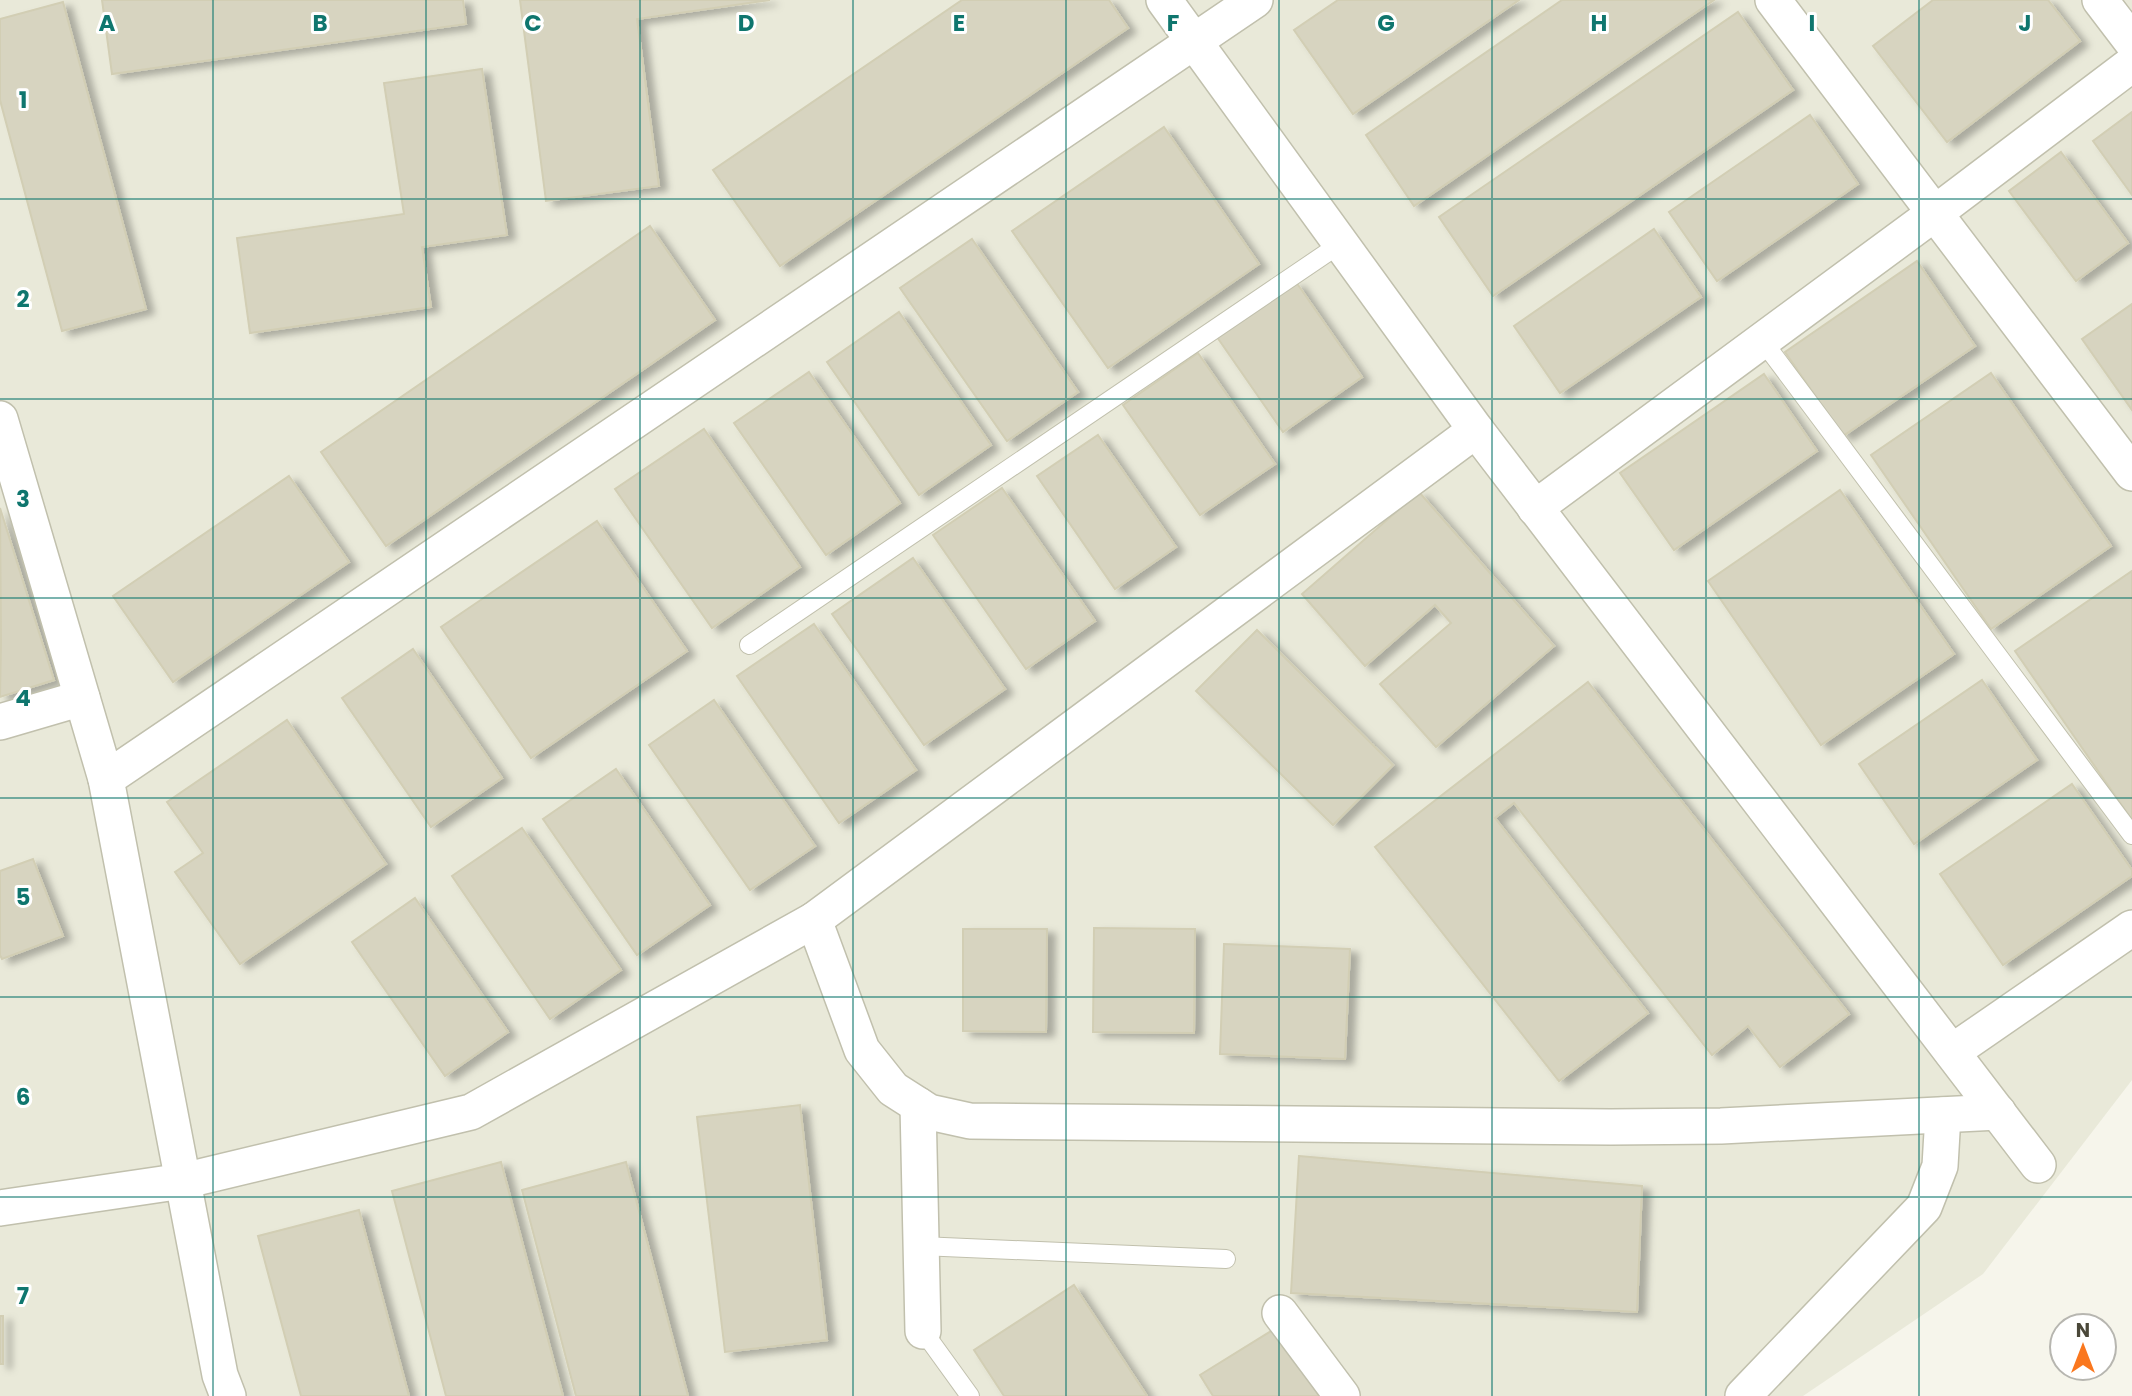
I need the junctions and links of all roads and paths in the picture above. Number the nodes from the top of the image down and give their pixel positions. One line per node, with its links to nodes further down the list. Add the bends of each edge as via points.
1 (1164, 0): 5 (street)
2 (1255, 0): 5 (street)
3 (1773, 0): 8 (street)
4 (2100, 0): 6 (street)
5 (1194, 42): 9 (street); 18 (street)
6 (2132, 42)
7 (2132, 64): 8 (street)
8 (1935, 213): 10 (street); 13 (street)
9 (1340, 244): 12 (street); 15 (lane)
10 (1762, 340): 14 (street); 19 (lane)
11 (0, 419): 16 (street)
12 (1476, 430): 14 (street); 20 (street)
13 (2132, 473)
14 (1535, 508): 22 (street)
15 (748, 645)
16 (82, 698): 17 (street); 18 (street)
17 (0, 722)
18 (106, 779): 27 (street)
19 (2132, 835)
20 (814, 920): 23 (street, via 862,1050 894,1089); 27 (street, via 471,1112)
21 (2132, 928): 22 (street)
22 (1952, 1052): 24 (street)
23 (918, 1105): 25 (street, via 970,1121 1496,1127 1721,1126); 29 (street)
24 (1998, 1112): 25 (street); 26 (street)
25 (1943, 1115): 36 (street, via 1940,1166 1924,1207)
26 (2038, 1165)
27 (183, 1181): 28 (street); 33 (street, via 220,1376)
28 (0, 1208)
29 (921, 1246): 30 (lane); 32 (street)
30 (1226, 1259)
31 (1280, 1313): 35 (street)
32 (923, 1331): 34 (lane)
33 (228, 1396)
34 (970, 1396)
35 (1342, 1396)
36 (1743, 1396)

